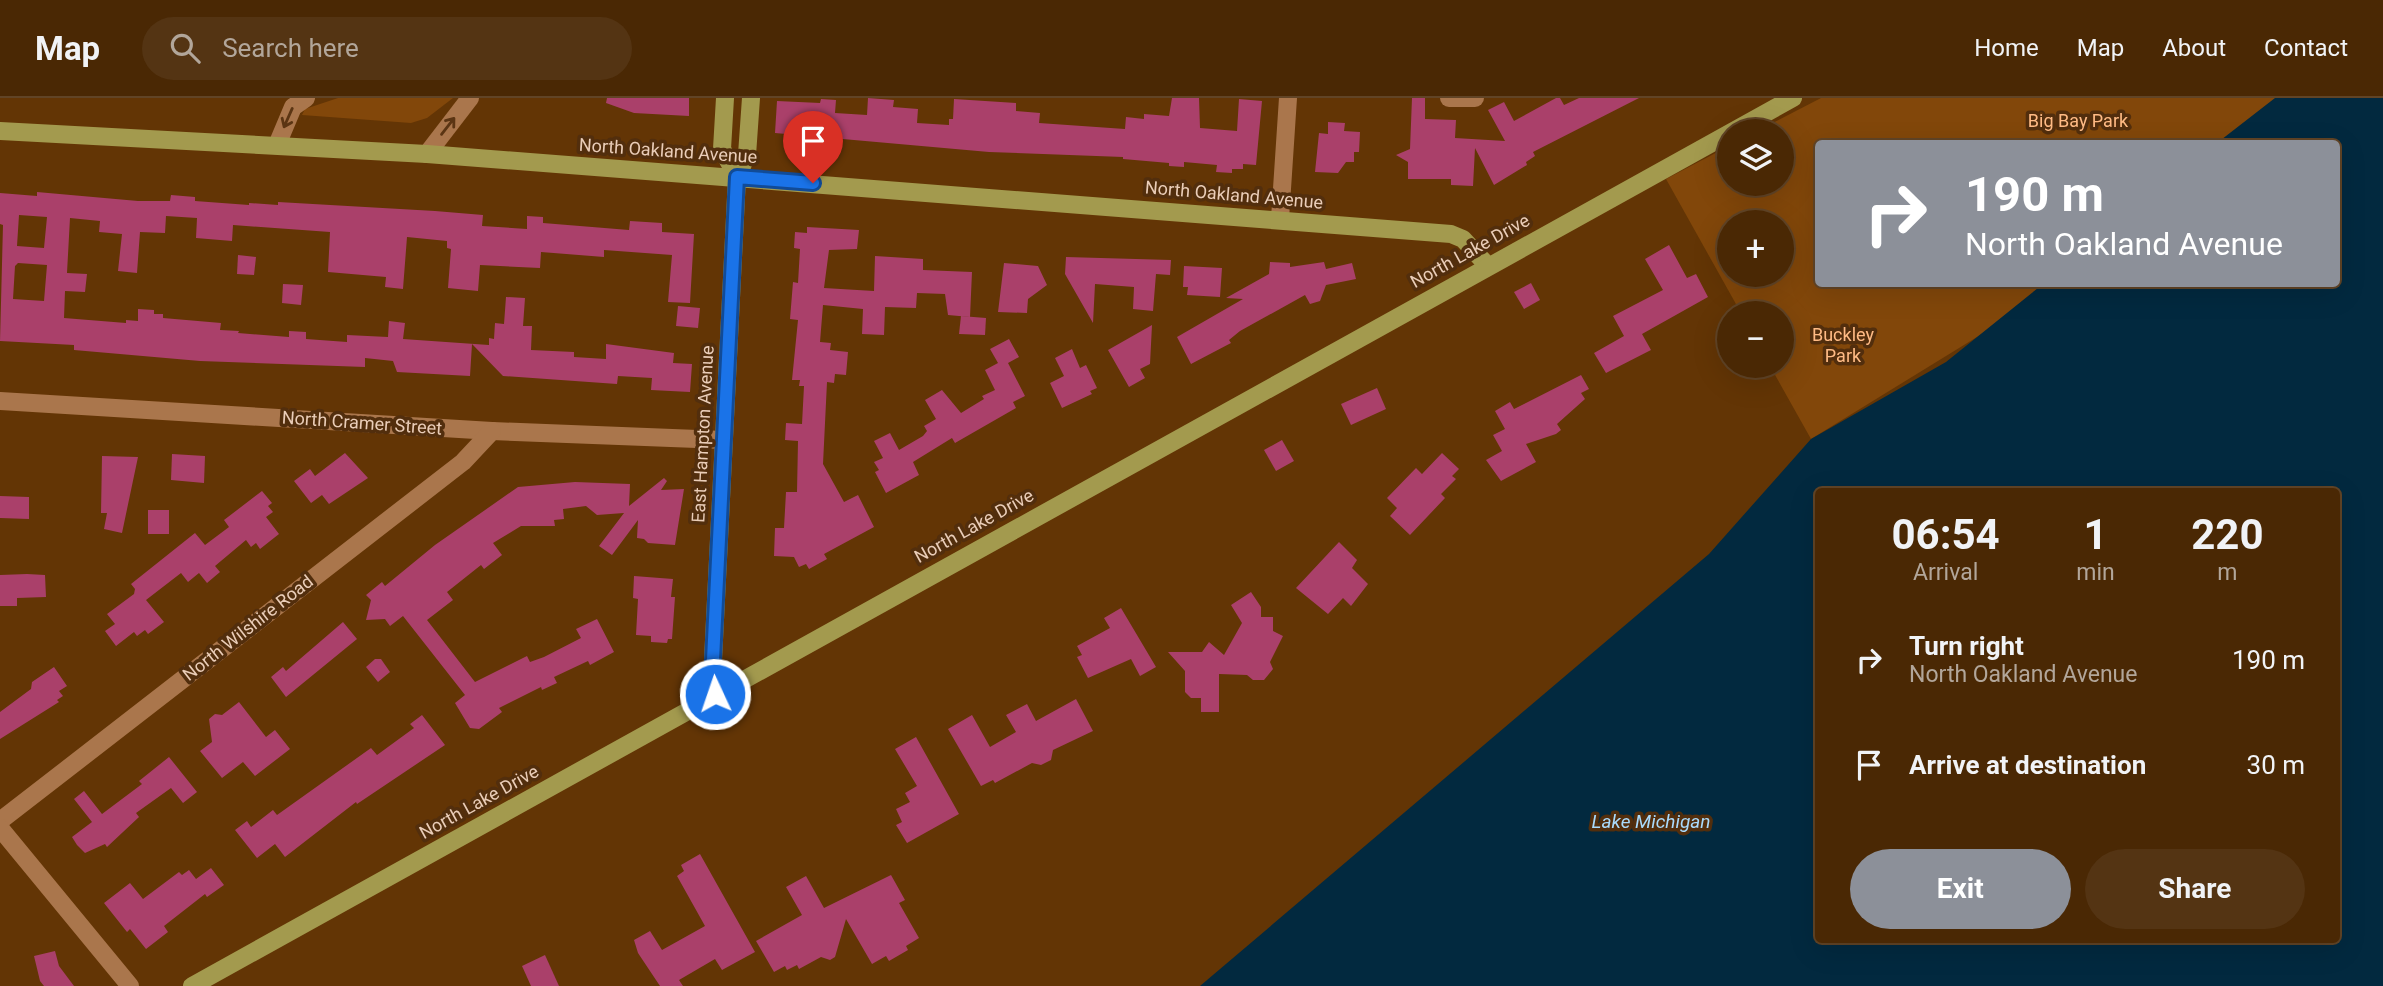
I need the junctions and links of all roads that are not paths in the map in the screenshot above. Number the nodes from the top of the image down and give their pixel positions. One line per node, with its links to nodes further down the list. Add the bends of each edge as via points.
1 (306, 98): 10 (street, one-way to 10, via 293,107)
2 (470, 98): 11 (street, one-way to 2)
3 (725, 98): 12 (main road, via 722,149)
4 (751, 98): 12 (main road, via 747,155)
5 (1288, 98): 13 (street)
6 (1449, 98): 7 (street)
7 (1475, 98)
8 (1785, 100): 14 (main road, North Lake Drive)
9 (0, 131): 10 (main road, North Oakland Avenue)
10 (276, 145): 11 (main road, North Oakland Avenue)
11 (427, 154): 12 (main road, North Oakland Avenue)
12 (737, 177): 13 (main road, North Oakland Avenue); 17 (main road, East Hampton Avenue)
13 (1280, 219): 14 (main road, North Oakland Avenue, via 1451,234 1463,239)
14 (1487, 265): 18 (main road, North Lake Drive)
15 (0, 401): 16 (street, North Cramer Street)
16 (492, 431): 17 (street, North Cramer Street); 19 (street, North Wilshire Road, via 463,462)
17 (723, 440): 18 (main road, East Hampton Avenue)
18 (715, 694): 22 (main road, North Lake Drive)
19 (0, 821)
20 (0, 828): 21 (street)
21 (130, 986)
22 (192, 986)

